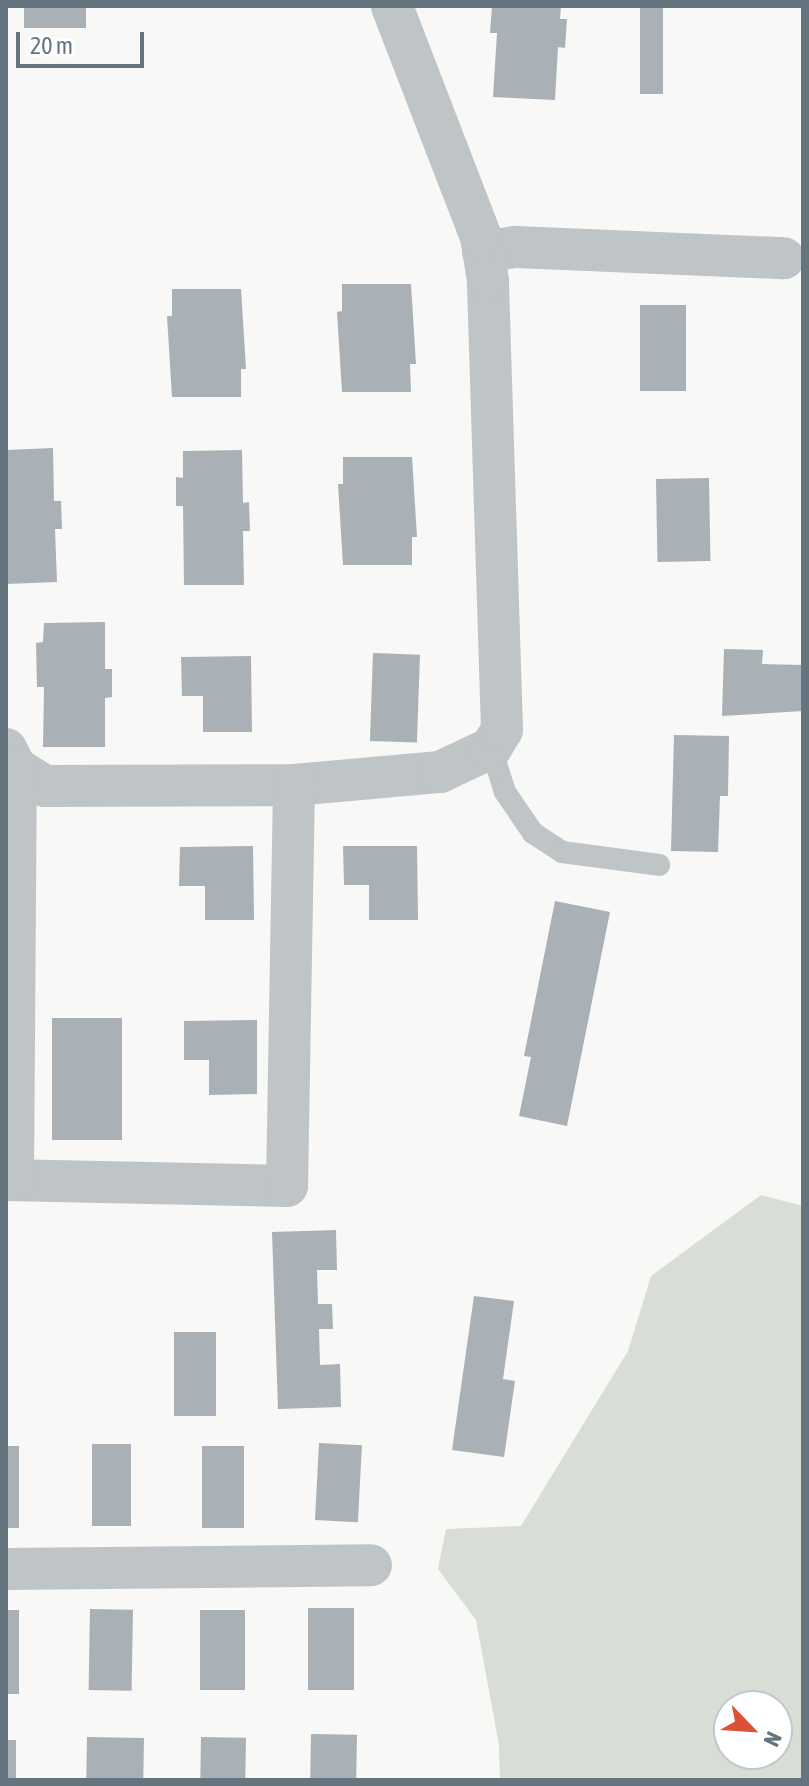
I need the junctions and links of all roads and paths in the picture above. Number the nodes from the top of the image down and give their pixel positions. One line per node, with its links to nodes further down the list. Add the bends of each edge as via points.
1 (392, 6): 2 (street)
2 (483, 252): 3 (street, via 516,247); 4 (street, via 505,705 502,730)
3 (784, 258)
4 (491, 748): 6 (street, via 440,772); 7 (lane, via 505,792 543,840 562,852)
5 (11, 759): 6 (street, via 45,786); 8 (street)
6 (294, 785): 8 (street, via 287,1186)
7 (659, 865)
8 (9, 1180)
9 (371, 1565): 10 (street)
10 (6, 1569)

